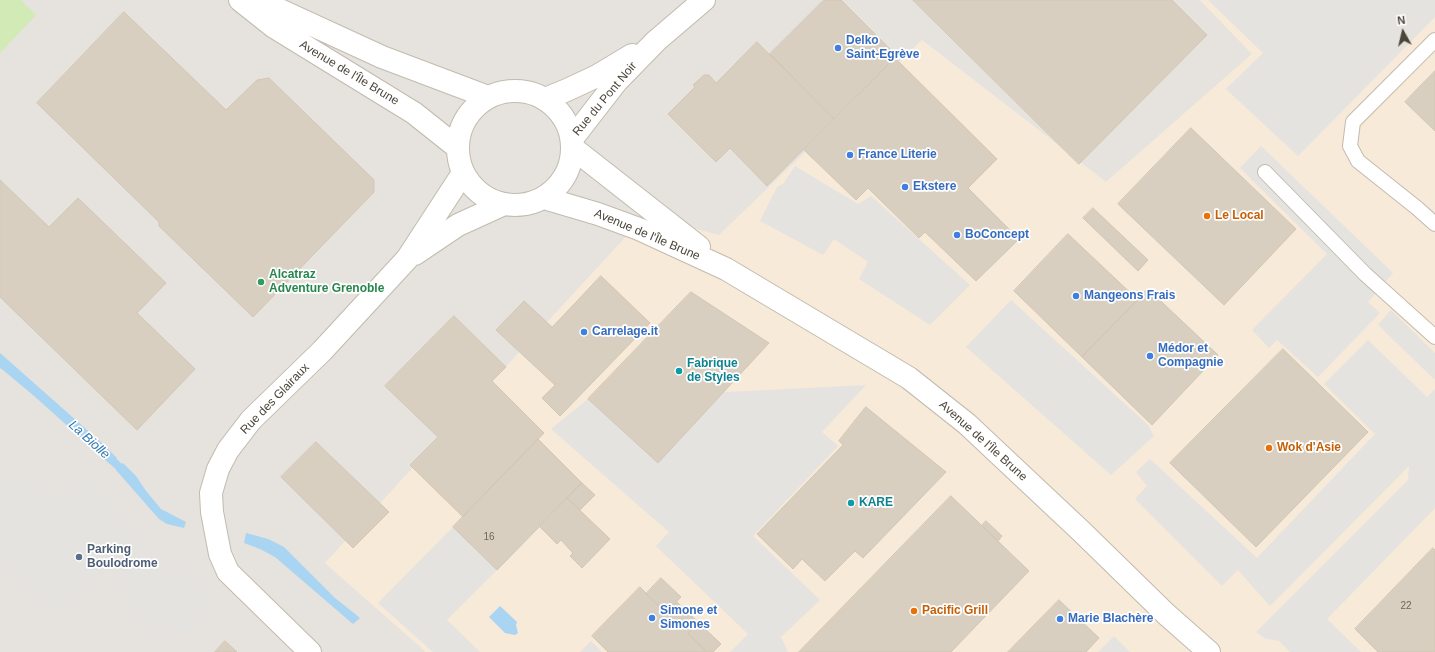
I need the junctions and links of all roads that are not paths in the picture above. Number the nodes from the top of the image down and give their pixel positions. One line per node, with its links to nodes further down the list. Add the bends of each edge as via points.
1 (240, 0): 9 (street, Avenue de l'Île Brune, via 274,27 414,113)
2 (258, 0): 6 (street, Avenue de l'Île Brune, via 382,57)
3 (695, 3): 5 (street, Rue du Pont Noir)
4 (1435, 40): 14 (lane, via 1353,122 1350,146 1358,161)
5 (656, 41): 7 (street, Rue du Pont Noir, via 597,76); 8 (street, Rue du Pont Noir, via 617,81)
6 (488, 96): 7 (street, via 515,90 533,92); 9 (street, via 475,106 466,118 459,132)
7 (545, 99): 8 (street, via 562,114 570,128)
8 (573, 144): 12 (street, via 567,174 557,188); 16 (street, Avenue de l'Île Brune)
9 (458, 148): 11 (street)
10 (1265, 172): 17 (lane, via 1365,274)
11 (463, 173): 13 (street, via 474,188 488,199); 15 (street, Rue des Glairaux)
12 (544, 198): 13 (street, via 524,205); 16 (street, Avenue de l'Île Brune, via 639,229)
13 (504, 204): 15 (street, Rue des Glairaux, via 458,225)
14 (1435, 224)
15 (407, 259): 18 (street, Rue des Glairaux, via 322,351 251,420 228,450 218,469 211,493 216,538 228,572)
16 (726, 269): 19 (street, Avenue de l'Île Brune, via 909,378 961,419)
17 (1435, 337)
18 (310, 652)
19 (1209, 652)

